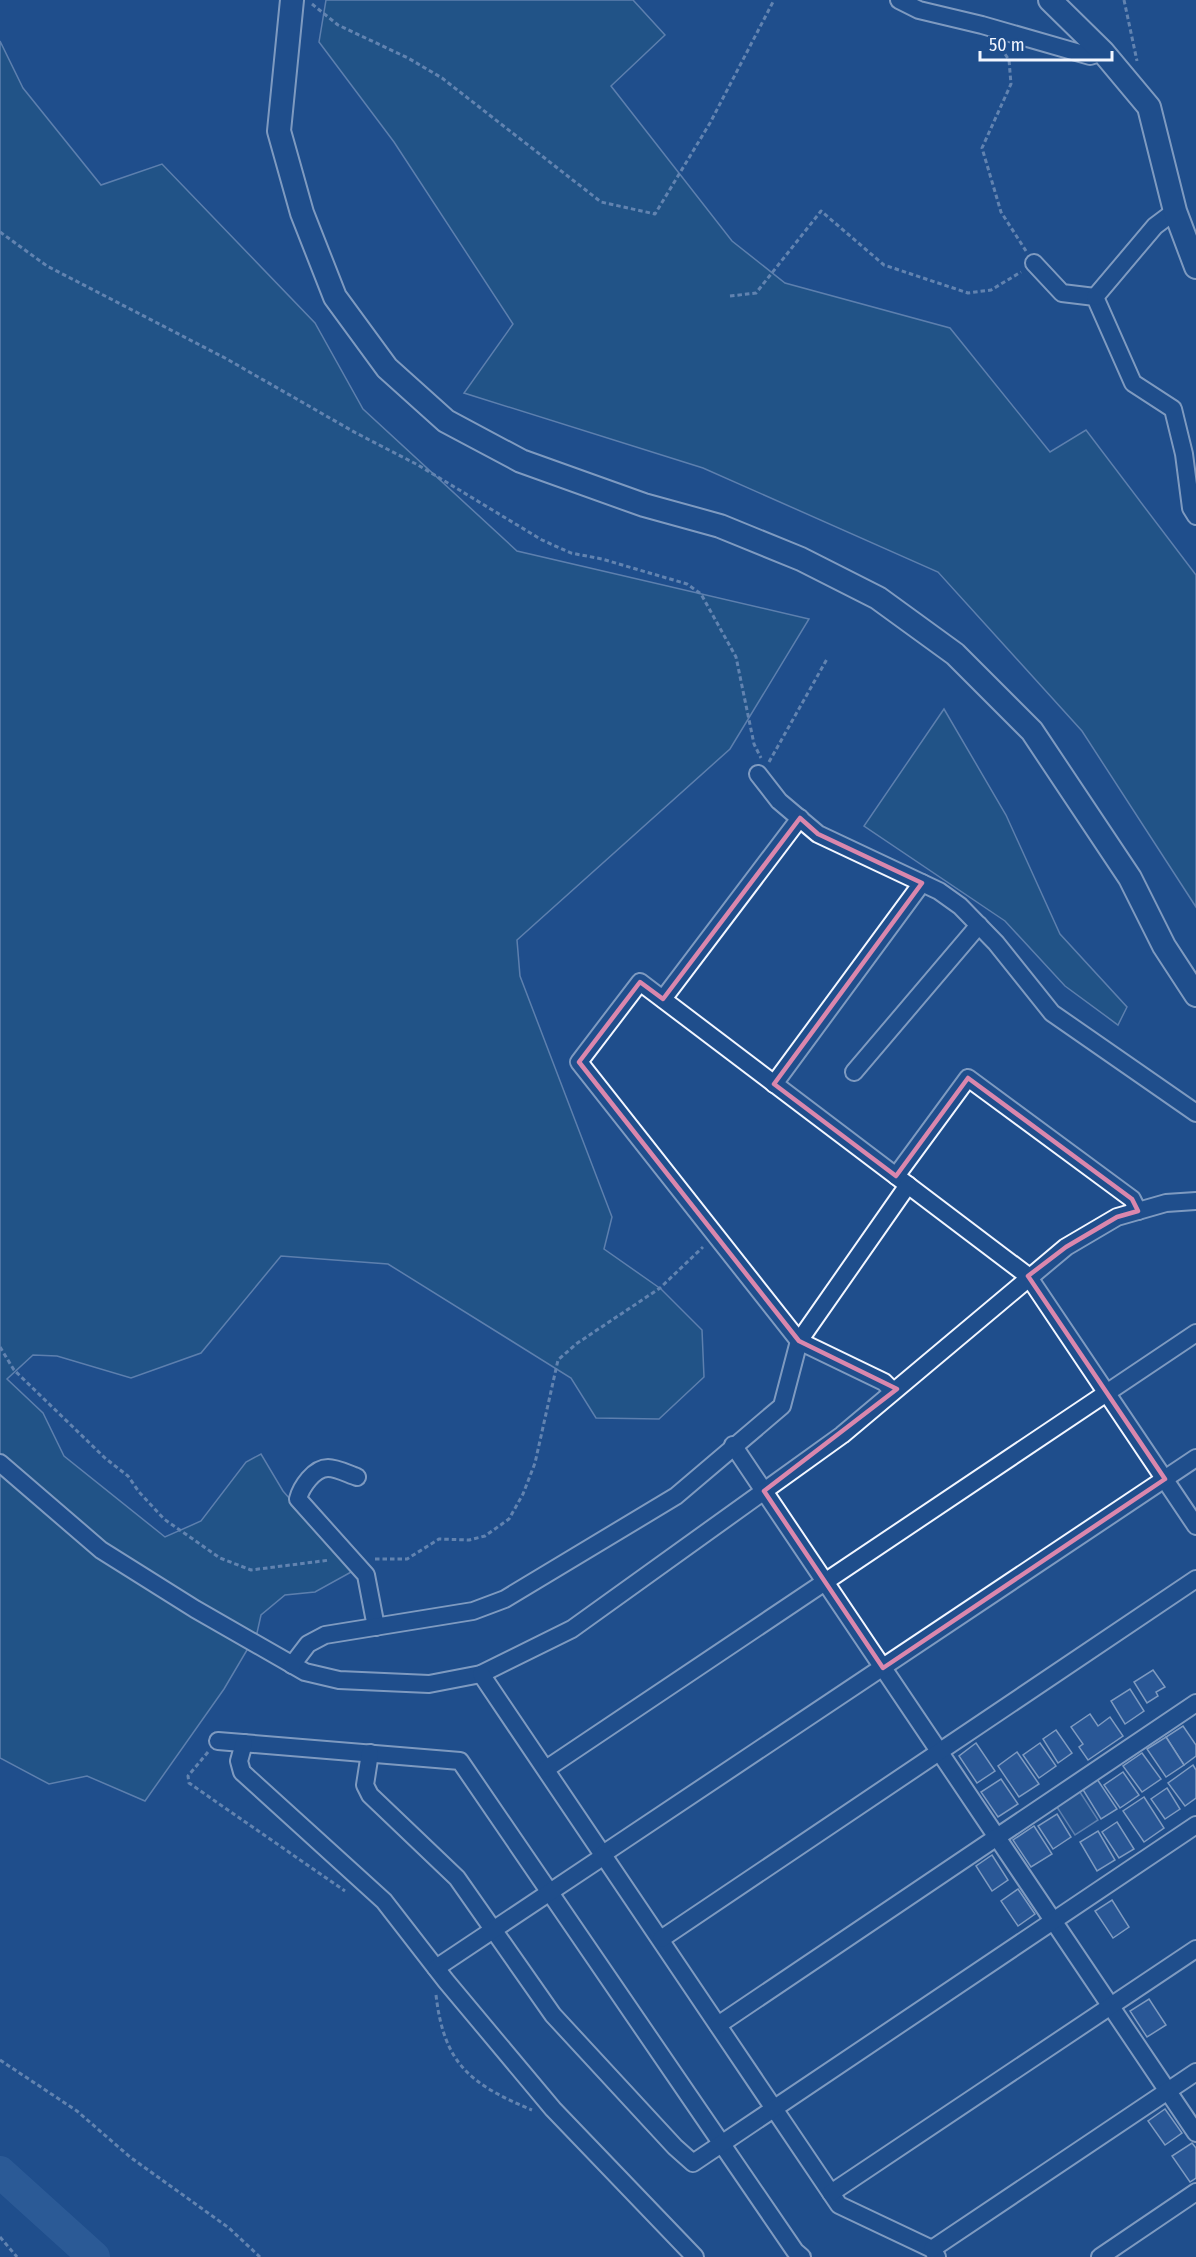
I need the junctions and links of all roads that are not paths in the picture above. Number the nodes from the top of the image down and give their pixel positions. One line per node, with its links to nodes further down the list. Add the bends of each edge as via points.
1 (292, 0): 14 (street, via 279,130 302,213 335,297 387,368 446,421 521,461 644,506 720,526 801,559 878,598 955,654 1032,731 1130,878 1164,946)
2 (899, 0): 4 (street, via 919,10 1090,56)
3 (1050, 0): 4 (street)
4 (1103, 52): 5 (street, via 1149,107)
5 (1175, 211): 7 (street); 8 (street, via 1155,226)
6 (1034, 263): 8 (street, via 1062,293)
7 (1196, 267)
8 (1095, 297): 9 (street, via 1133,383 1173,409 1191,508)
9 (1196, 516)
10 (763, 770): 11 (street, via 779,801)
11 (800, 818): 12 (street, via 819,834); 15 (street)
12 (922, 883): 13 (street, via 960,906); 17 (street)
13 (979, 925): 16 (street); 18 (street, via 1052,1013)
14 (1196, 995)
15 (663, 999): 17 (street); 24 (street, via 640,982 579,1062)
16 (854, 1072)
17 (774, 1084): 19 (street)
18 (1196, 1113)
19 (902, 1181): 21 (street, via 968,1078 1132,1198); 22 (street); 24 (street)
20 (1196, 1201): 21 (street, via 1166,1203)
21 (1138, 1211): 22 (street, via 1117,1217 1066,1247)
22 (1028, 1276): 25 (street); 26 (street)
23 (1196, 1334): 26 (street)
24 (799, 1341): 25 (street, via 884,1382); 27 (street, via 782,1406)
25 (893, 1391): 32 (street, via 842,1436)
26 (1107, 1394): 31 (street); 35 (street)
27 (733, 1445): 32 (street); 36 (street, via 676,1496 505,1599 473,1611)
28 (1196, 1458): 31 (street)
29 (0, 1463): 37 (street, via 101,1550)
30 (357, 1477): 36 (street, via 323,1468 301,1490 298,1499 366,1575)
31 (1165, 1479): 33 (street); 38 (street)
32 (764, 1491): 35 (street); 39 (street, via 572,1629)
33 (1196, 1526)
34 (1196, 1579): 43 (street)
35 (825, 1583): 38 (street); 45 (street)
36 (376, 1627): 37 (street, via 325,1635 308,1644)
37 (292, 1665): 39 (street, via 339,1680 417,1683)
38 (883, 1668): 43 (street); 48 (street)
39 (481, 1674): 45 (street)
40 (1196, 1703): 47 (street)
41 (218, 1741): 42 (street)
42 (244, 1743): 44 (street); 54 (street, via 239,1761 242,1772 384,1901)
43 (940, 1752): 47 (street); 52 (street)
44 (370, 1753): 49 (street, via 460,1761); 51 (street, via 365,1785 370,1795 457,1878)
45 (546, 1769): 48 (street)
46 (1196, 1825): 50 (street)
47 (996, 1837): 50 (street); 56 (street)
48 (604, 1855): 49 (street); 52 (street)
49 (550, 1892): 51 (street); 61 (street)
50 (1053, 1921): 55 (street); 59 (street)
51 (494, 1930): 54 (street); 61 (street, via 554,2015 675,2147 693,2163)
52 (661, 1940): 56 (street)
53 (1196, 1950): 55 (street)
54 (441, 1974): 65 (street, via 560,2115)
55 (1111, 2007): 58 (street); 63 (street)
56 (718, 2025): 59 (street)
57 (1196, 2072): 58 (street)
58 (1167, 2091): 60 (street); 64 (street)
59 (775, 2110): 61 (street); 63 (street)
60 (1196, 2133)
61 (722, 2145): 66 (street)
62 (1196, 2192): 67 (street)
63 (831, 2193): 64 (street, via 839,2205)
64 (934, 2253)
65 (695, 2257)
66 (802, 2257)
67 (1100, 2257)

